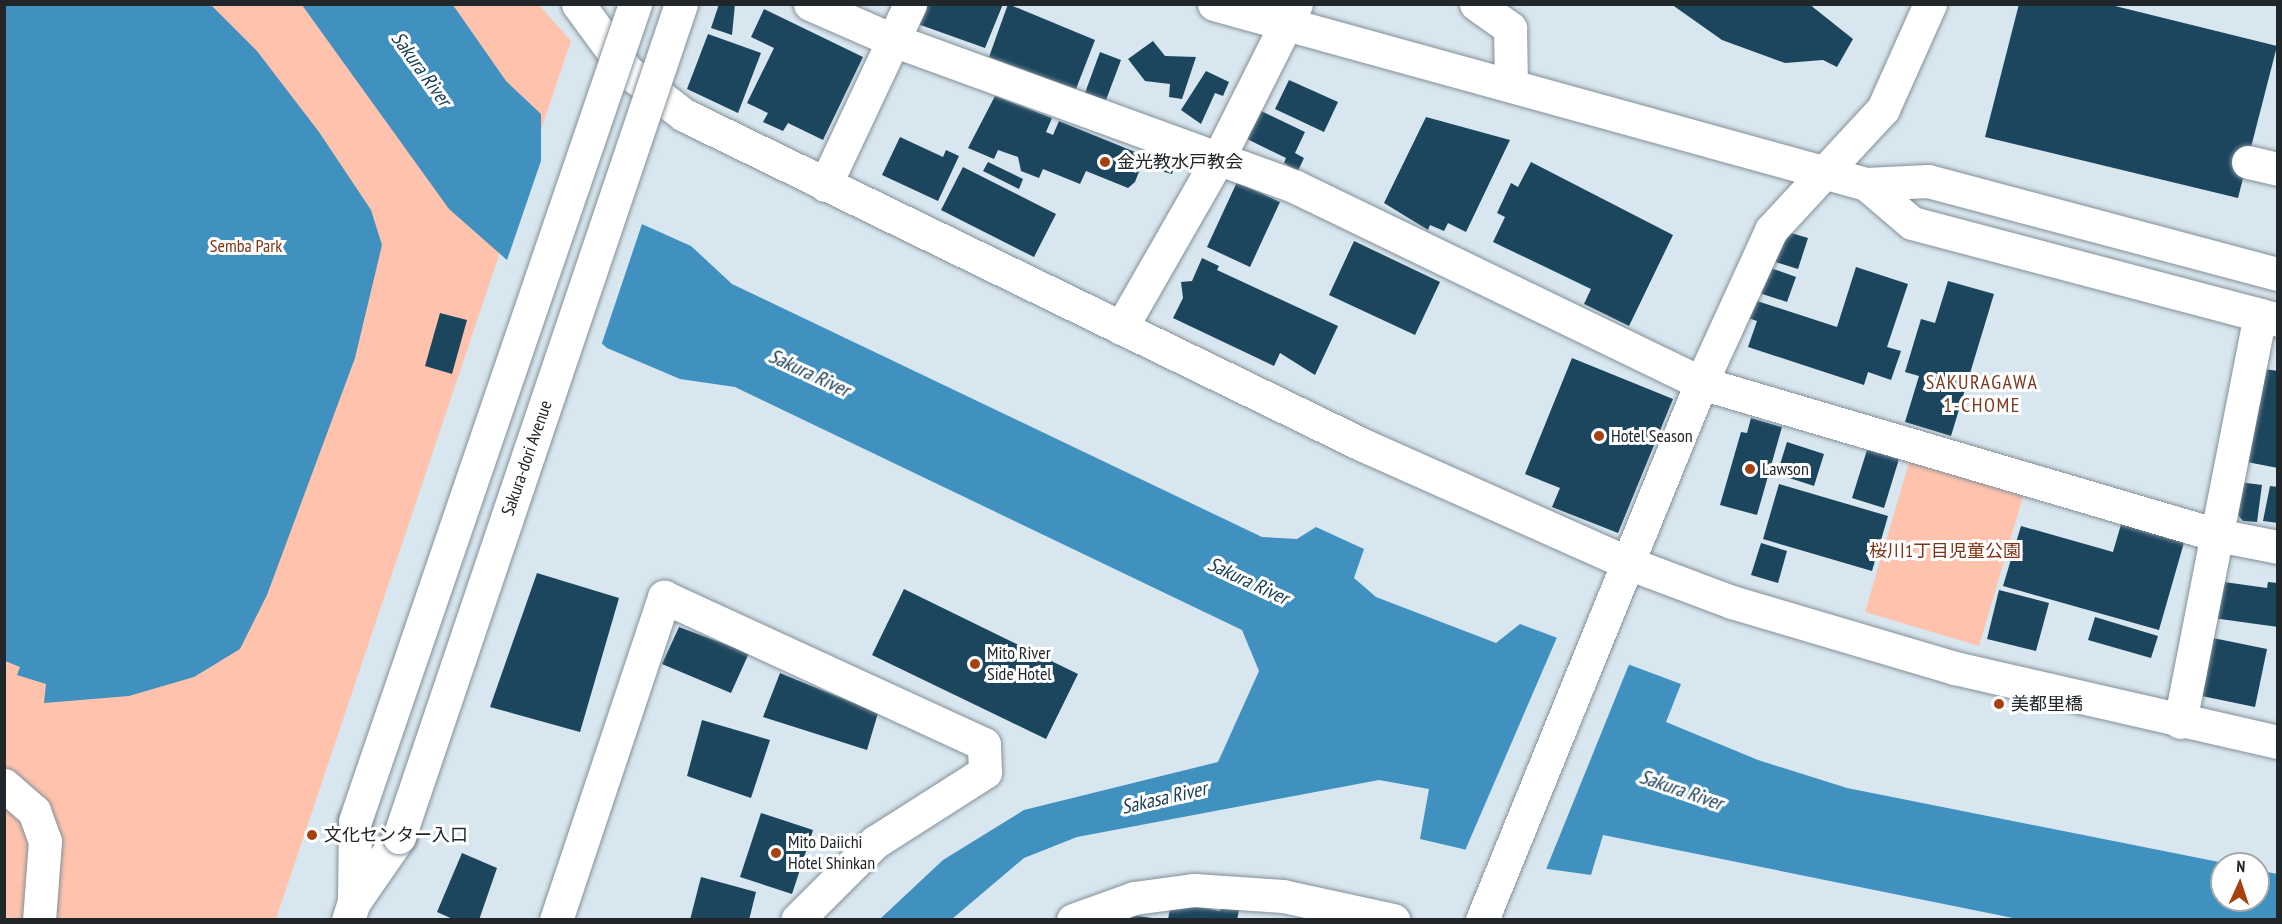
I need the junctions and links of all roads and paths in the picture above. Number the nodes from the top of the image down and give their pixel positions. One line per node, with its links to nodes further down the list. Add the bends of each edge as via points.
1 (578, 4): 15 (street, via 627,71 684,115)
2 (635, 4): 27 (street, Sakura-dori Avenue, bridge, via 355,821)
3 (681, 4): 27 (street, Sakura-dori Avenue, bridge, via 399,837)
4 (810, 4): 10 (street)
5 (910, 4): 10 (street)
6 (1214, 4): 9 (street)
7 (1476, 4): 11 (street, via 1510,28)
8 (1930, 4): 13 (street, via 1883,109)
9 (1289, 15): 11 (street); 12 (street)
10 (890, 39): 12 (street); 15 (street)
11 (1511, 85): 13 (street)
12 (1219, 157): 18 (street); 19 (street, via 1296,187)
13 (1825, 170): 14 (street); 19 (street, via 1771,230)
14 (1866, 184): 16 (street, via 1928,181); 17 (street, via 1912,222)
15 (825, 185): 18 (street)
16 (2272, 265)
17 (2269, 317): 20 (street)
18 (1121, 328): 22 (street, via 1363,445)
19 (1701, 383): 20 (street); 22 (street)
20 (2217, 536): 21 (street); 23 (street)
21 (2277, 547)
22 (1629, 563): 23 (street, via 1732,602 1955,668); 26 (street)
23 (2180, 722): 24 (street)
24 (2277, 742)
25 (4, 784): 28 (street, via 34,811 45,841)
26 (1487, 907)
27 (351, 911)
28 (39, 920)
29 (556, 920): 30 (street, via 664,597 984,744 986,772 875,842)
30 (797, 920)
31 (1073, 920): 32 (street, via 1134,898 1194,891 1282,896)
32 (1393, 920)

